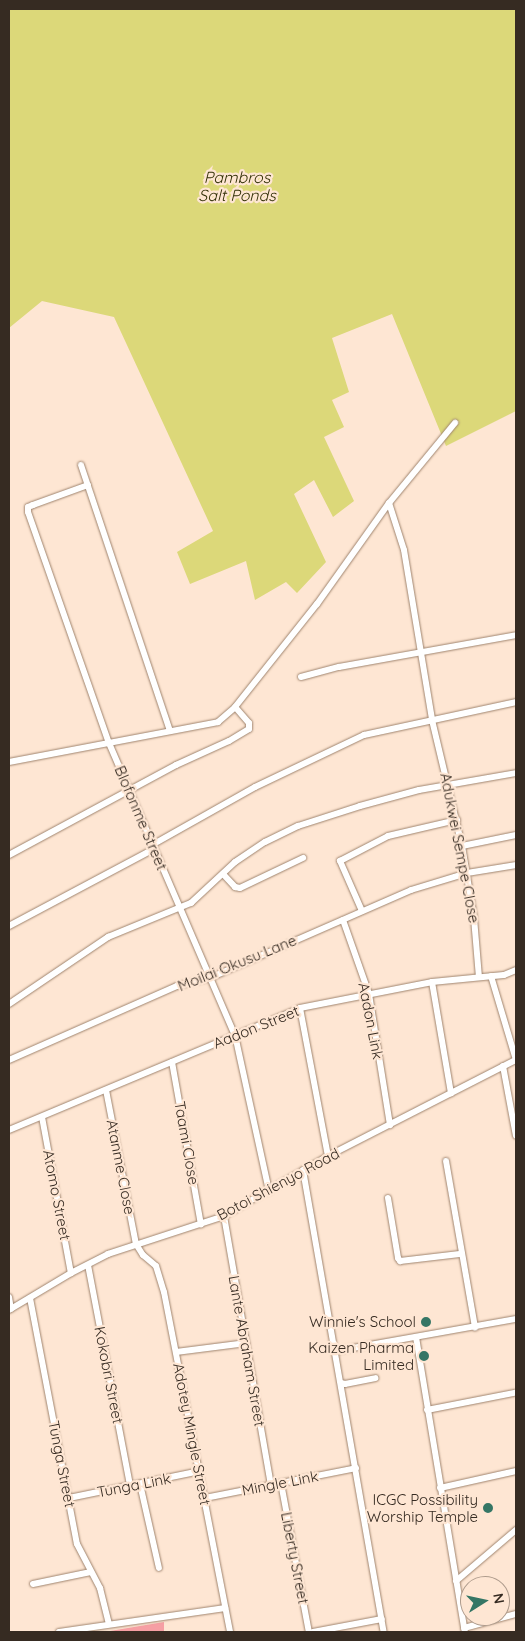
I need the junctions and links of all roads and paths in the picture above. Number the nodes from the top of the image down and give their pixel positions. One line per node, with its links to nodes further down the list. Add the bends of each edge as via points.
1 (455, 424): 4 (street)
2 (81, 465): 3 (street)
3 (88, 484): 11 (street); 12 (street, Blofonme Street, via 28,507 28,512)
4 (389, 503): 6 (street, Adukwei Sempe Close, via 404,550); 9 (street, via 317,604)
5 (516, 635): 6 (street)
6 (422, 652): 7 (street); 10 (street, Adukwei Sempe Close)
7 (301, 677)
8 (516, 702): 10 (street)
9 (235, 707): 11 (street, via 215,723); 16 (street, via 249,723 249,729)
10 (432, 720): 15 (street, Adukwei Sempe Close); 20 (street, via 364,735 255,787)
11 (170, 731): 12 (street)
12 (109, 743): 13 (street); 16 (street, Blofonme Street)
13 (9, 762)
14 (516, 773): 15 (street)
15 (449, 786): 17 (street, Adukwei Sempe Close); 25 (street, via 419,790 298,826 265,842)
16 (128, 790): 20 (street, Blofonme Street); 21 (street)
17 (457, 820): 19 (street, Adukwei Sempe Close); 27 (street, via 388,836 340,861)
18 (516, 835): 19 (street)
19 (462, 846): 24 (street, Adukwei Sempe Close)
20 (153, 847): 26 (street, Blofonme Street); 29 (street)
21 (9, 855)
22 (303, 858): 25 (street, via 240,888)
23 (516, 865): 24 (street, Moilai Okusu Lane)
24 (467, 873): 27 (street, Moilai Okusu Lane, via 428,883); 33 (street, Adukwei Sempe Close)
25 (223, 874): 26 (street)
26 (181, 908): 32 (street, Blofonme Street); 36 (street, via 108,938)
27 (362, 911): 28 (street, Moilai Okusu Lane)
28 (343, 920): 32 (street, Moilai Okusu Lane); 35 (street, Aadon Link)
29 (9, 926)
30 (516, 970): 31 (street, Aadon Street)
31 (491, 976): 33 (street, Aadon Street); 40 (street)
32 (212, 977): 38 (street, Blofonme Street); 39 (street, Moilai Okusu Lane, via 177,986)
33 (479, 977): 34 (street, Aadon Street)
34 (432, 982): 35 (street, Aadon Street); 44 (street)
35 (369, 994): 37 (street, Aadon Street); 46 (street, Aadon Link)
36 (9, 1004)
37 (300, 1008): 38 (street, Aadon Street); 49 (street)
38 (235, 1035): 41 (street, Aadon Street); 52 (street, Blofonme Street)
39 (9, 1060)
40 (516, 1060): 42 (street, Botoi Shienyo Road)
41 (172, 1062): 43 (street, Aadon Street); 55 (street, Taami Close)
42 (503, 1066): 44 (street, Botoi Shienyo Road); 48 (street)
43 (106, 1090): 45 (street, Aadon Street); 56 (street, Atanme Close)
44 (451, 1093): 46 (street, Botoi Shienyo Road)
45 (42, 1117): 47 (street, Aadon Street); 59 (street, Atomo Street)
46 (390, 1125): 49 (street, Botoi Shienyo Road)
47 (9, 1130)
48 (516, 1136)
49 (328, 1156): 51 (street, Botoi Shienyo Road)
50 (446, 1161): 57 (street)
51 (303, 1170): 52 (street, Botoi Shienyo Road); 67 (street)
52 (270, 1190): 54 (street, Botoi Shienyo Road)
53 (388, 1198): 57 (street, via 400,1261)
54 (224, 1216): 55 (street, Botoi Shienyo Road); 66 (street, Lante Abraham Street)
55 (201, 1224): 56 (street, Botoi Shienyo Road)
56 (136, 1244): 58 (street, Botoi Shienyo Road); 68 (street, Adotey Mingle Street, via 156,1266 160,1276)
57 (460, 1254): 64 (street)
58 (88, 1264): 59 (street, Botoi Shienyo Road); 78 (street, Kokobri Street)
59 (71, 1273): 61 (street, Botoi Shienyo Road)
60 (9, 1297): 62 (street)
61 (30, 1298): 62 (street, Botoi Shienyo Road); 81 (street, Tunga Street)
62 (10, 1310)
63 (516, 1319): 64 (street)
64 (475, 1326): 65 (street)
65 (416, 1337): 67 (street); 72 (street)
66 (246, 1343): 68 (street); 79 (street, Lante Abraham Street)
67 (336, 1350): 70 (street)
68 (176, 1352): 75 (street, Adotey Mingle Street)
69 (375, 1378): 70 (street)
70 (341, 1383): 73 (street)
71 (514, 1393): 72 (street)
72 (427, 1410): 80 (street)
73 (356, 1468): 76 (street, Mingle Link); 90 (street)
74 (516, 1471): 80 (street)
75 (200, 1472): 77 (street, Tunga Link); 82 (street, Adotey Mingle Street)
76 (281, 1483): 79 (street, Mingle Link); 96 (street, Liberty Street)
77 (140, 1484): 78 (street, Tunga Link); 84 (street)
78 (130, 1485): 81 (street, Tunga Link)
79 (271, 1485): 82 (street, Mingle Link)
80 (440, 1488): 86 (street)
81 (69, 1498): 85 (street, Tunga Street, via 78,1548)
82 (205, 1498): 88 (street, Adotey Mingle Street)
83 (516, 1530): 86 (street)
84 (159, 1568)
85 (91, 1572): 87 (street); 91 (street, Tunga Street, via 102,1593)
86 (456, 1581): 92 (street)
87 (33, 1584)
88 (225, 1608): 91 (street); 95 (street, Adotey Mingle Street)
89 (516, 1614): 92 (street)
90 (382, 1619): 97 (street); 98 (street)
91 (109, 1624): 93 (street)
92 (464, 1630)
93 (83, 1631): 94 (street)
94 (59, 1632)
95 (230, 1632)
96 (309, 1632)
97 (316, 1632)
98 (384, 1632)

